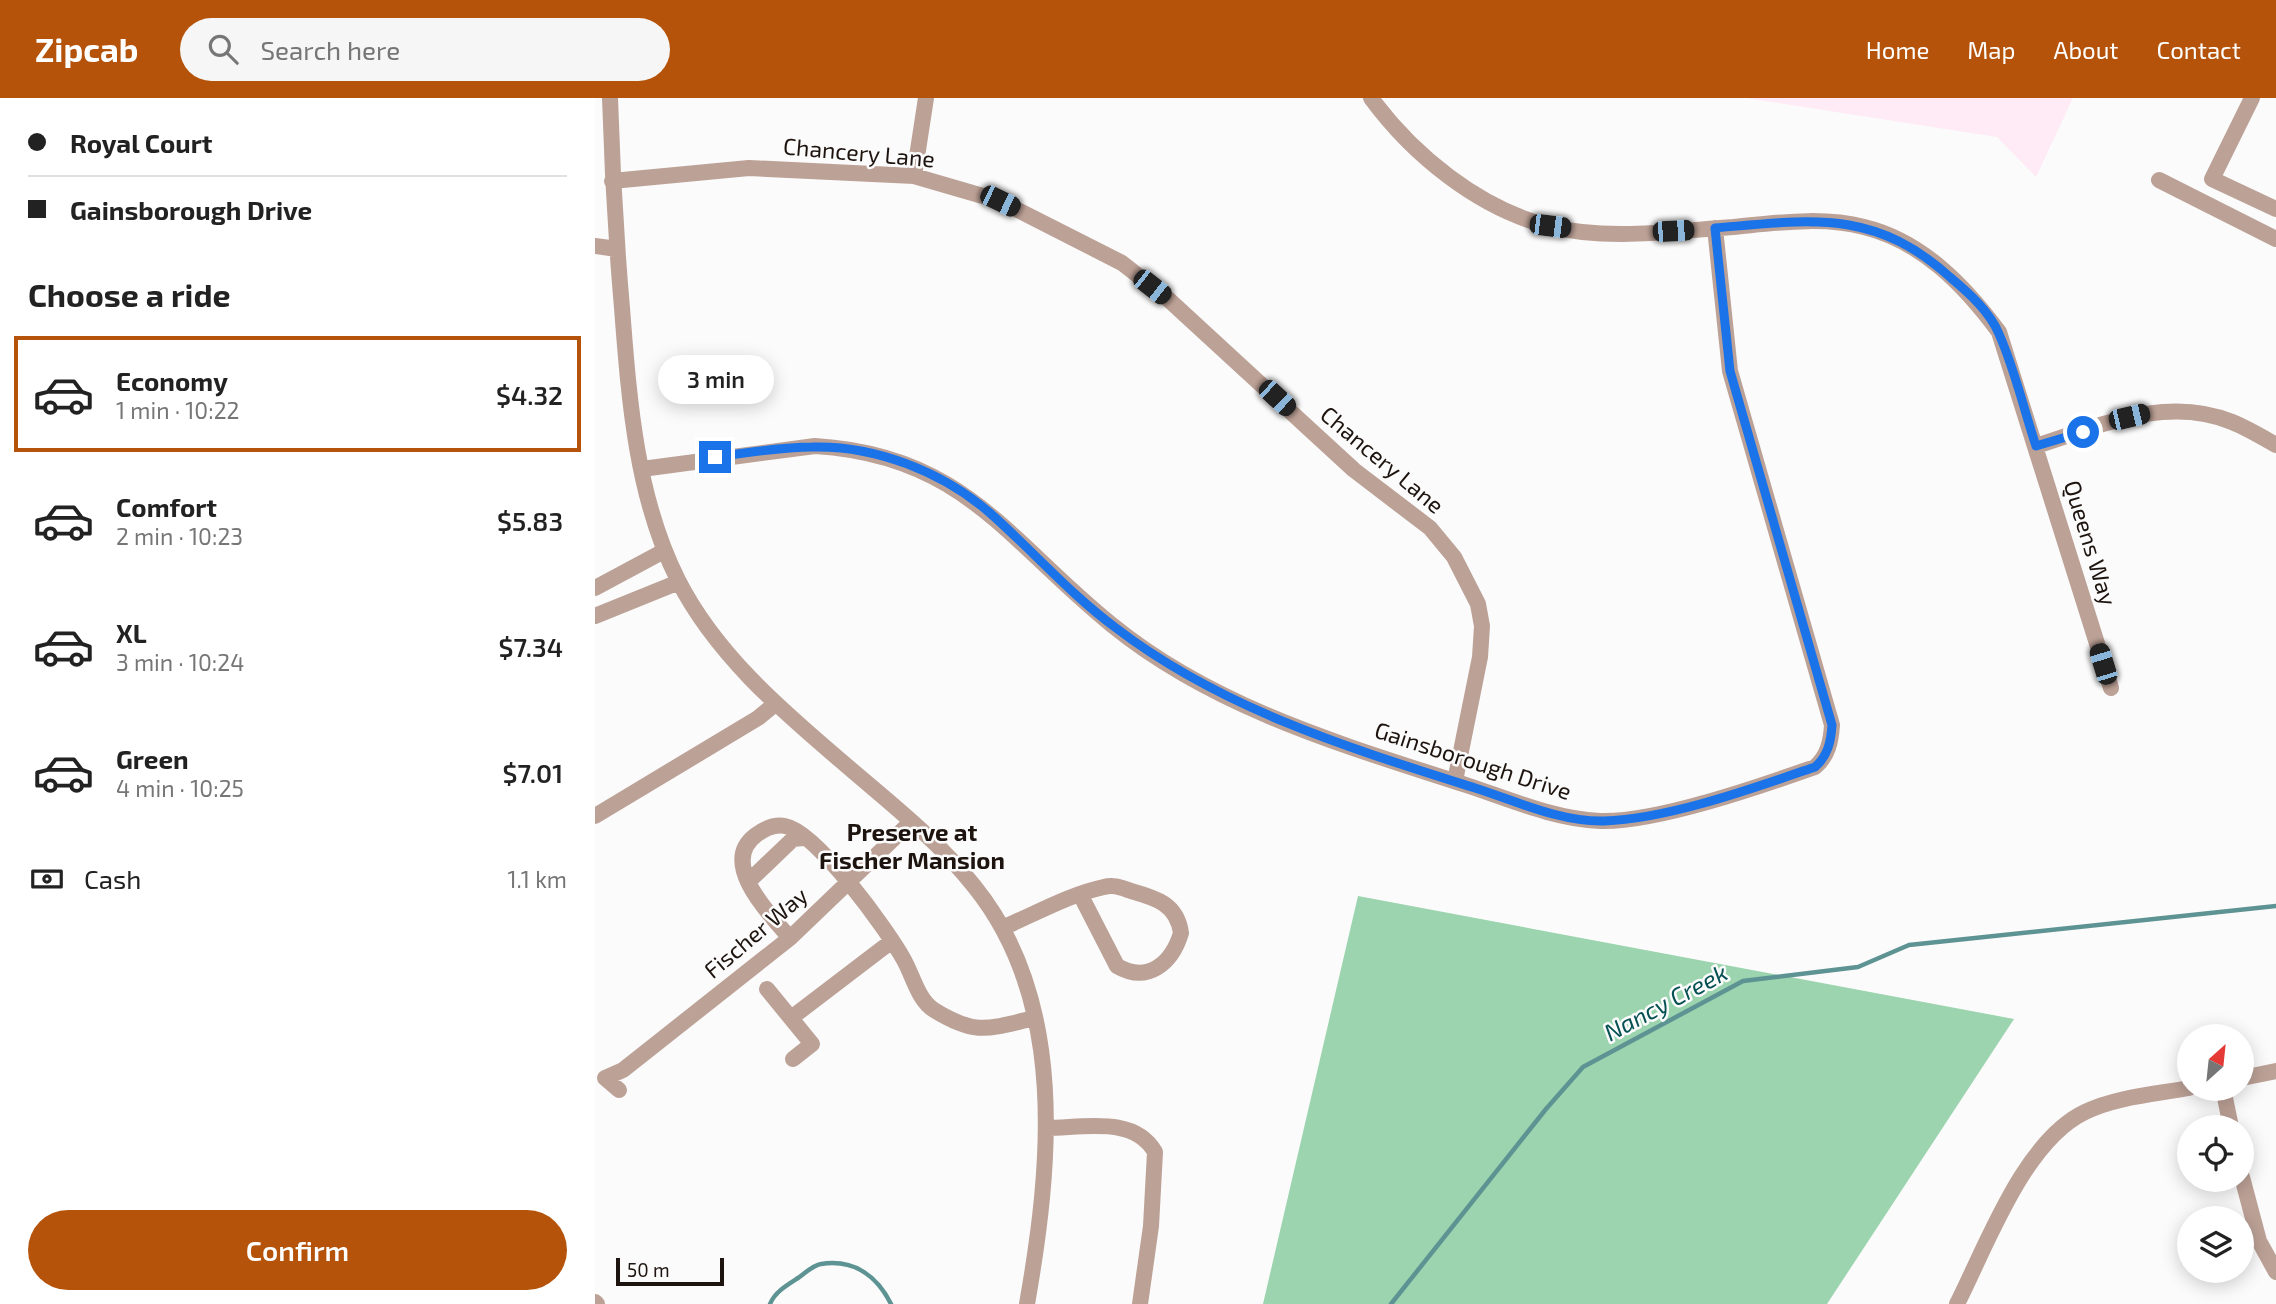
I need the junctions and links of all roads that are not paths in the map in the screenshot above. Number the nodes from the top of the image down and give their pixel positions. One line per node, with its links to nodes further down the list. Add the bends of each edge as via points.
1 (610, 98): 7 (street)
2 (926, 98): 5 (street)
3 (1371, 98): 9 (street, Queens Way, via 1392,126 1432,163 1517,216 1590,231)
4 (2252, 98): 8 (street, via 2212,178)
5 (914, 176): 7 (street, Chancery Lane, via 749,168); 22 (street, Chancery Lane, via 1000,201 1122,263 1174,304 1354,470 1430,528 1471,587 1482,625)
6 (2159, 180): 10 (street)
7 (613, 181): 12 (street)
8 (2276, 209)
9 (1715, 228): 14 (street, Queens Way, via 1818,220 1864,227 1901,241 1935,263 1973,298 1999,332); 22 (street, Gainsborough Drive, via 1730,371 1832,725 1823,760 1789,776 1697,803 1643,817 1601,821 1553,813)
10 (2276, 239)
11 (595, 246): 12 (street)
12 (617, 249): 15 (street, via 629,389)
13 (2276, 445): 14 (street, via 2231,421 2160,410)
14 (2036, 446): 20 (street, Queens Way)
15 (642, 469): 16 (street); 22 (street, Gainsborough Drive, via 815,446 864,452 916,468 972,499 1115,628 1182,673 1252,709)
16 (664, 551): 17 (street); 18 (street)
17 (679, 582): 19 (street); 21 (street, via 723,647)
18 (596, 588): 19 (street)
19 (601, 614)
20 (2111, 688)
21 (775, 704): 23 (street); 24 (street)
22 (1455, 781)
23 (595, 816)
24 (911, 822): 27 (street, Fischer Way); 29 (street, via 963,873)
25 (803, 838): 26 (street, via 793,839); 26 (street, via 785,826 755,835 741,860); 27 (street)
26 (749, 881): 30 (street)
27 (849, 882): 30 (street, Fischer Way); 31 (street)
28 (1081, 896): 28 (street, via 1116,886 1168,905 1180,922 1181,933 1169,960 1148,972 1117,966); 29 (street)
29 (1002, 928): 34 (street, via 1015,954)
30 (790, 938): 38 (street, Fischer Way, via 623,1070 605,1079)
31 (892, 941): 33 (street); 34 (street, via 932,1009 977,1030)
32 (767, 989): 33 (street)
33 (791, 1018): 35 (street, via 811,1044)
34 (1034, 1018): 40 (street)
35 (793, 1059)
36 (2276, 1071): 37 (street)
37 (2254, 1076)
38 (619, 1090)
39 (2177, 1091): 45 (street, via 2086,1111 2057,1130 2031,1158)
40 (1046, 1128): 43 (street, via 1042,1201); 44 (street, via 1123,1128 1143,1137 1155,1152)
41 (2246, 1192): 42 (street, via 2259,1241)
42 (2276, 1272)
43 (1027, 1304)
44 (1140, 1304)
45 (1957, 1304)

